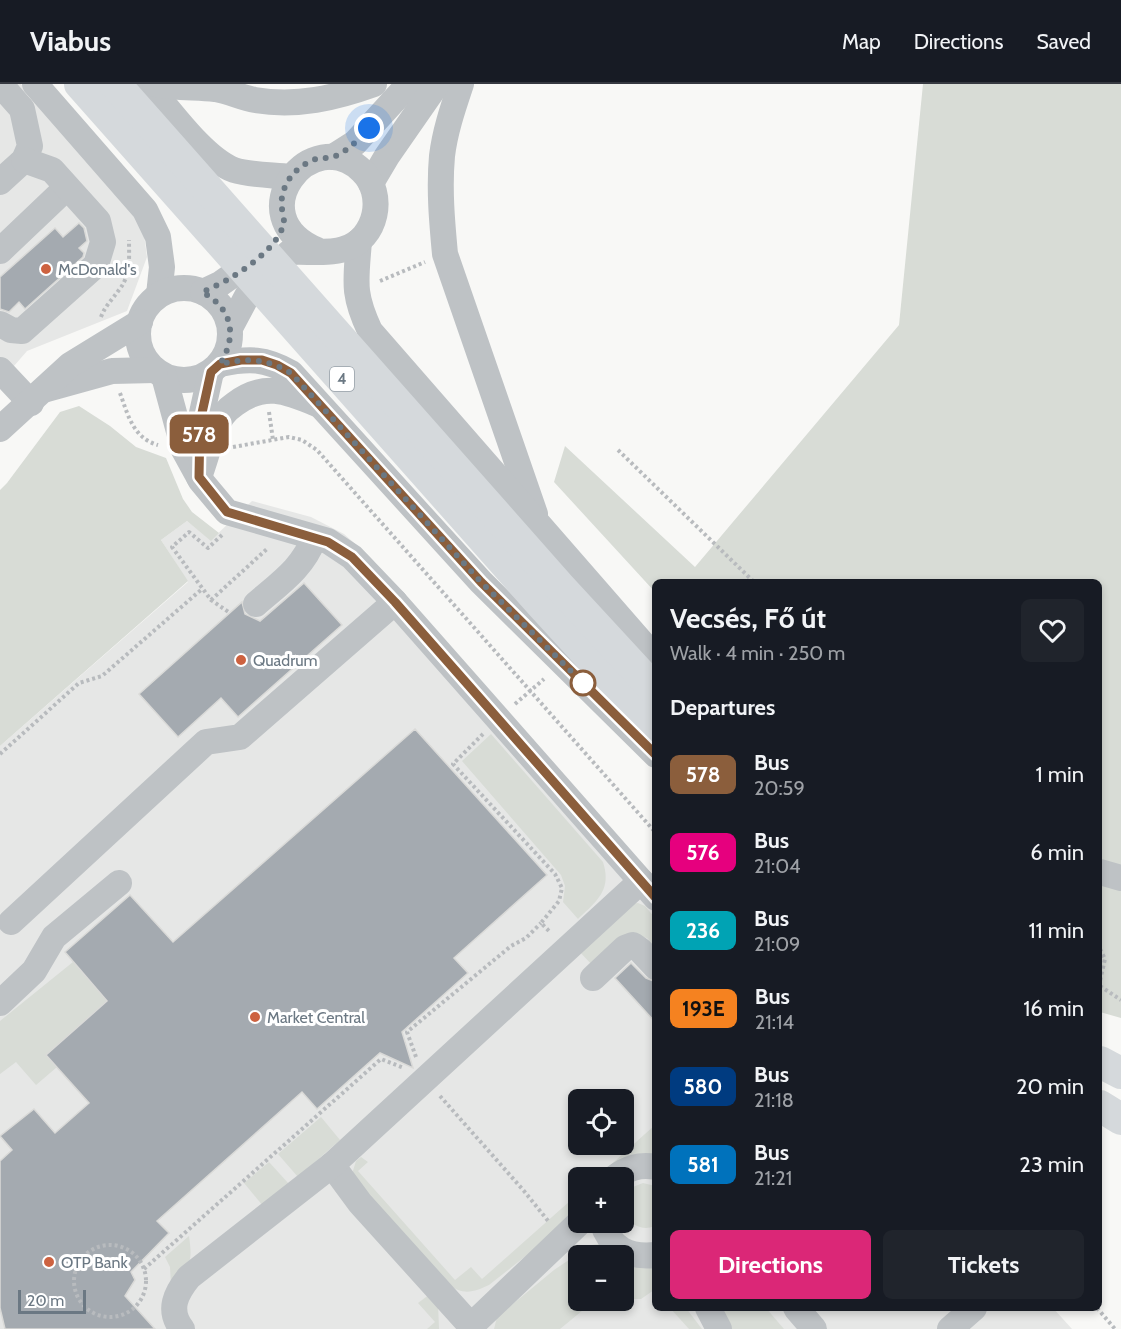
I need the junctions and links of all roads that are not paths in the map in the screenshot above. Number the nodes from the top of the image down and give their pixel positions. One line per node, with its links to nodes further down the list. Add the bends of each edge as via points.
1 (0, 84): 13 (street, via 22,109 30,146)
2 (35, 84): 23 (street, via 145,210 158,237 162,267)
3 (80, 84): 11 (main road, 4)
4 (115, 84): 11 (main road, 4)
5 (147, 84): 14 (street, via 220,162 236,171)
6 (155, 84): 7 (street, via 217,89 255,100 291,103 328,99)
7 (374, 84)
8 (409, 84): 12 (street, via 355,143)
9 (437, 84): 16 (street)
10 (461, 84): 34 (street, via 442,156 445,255)
11 (152, 146): 36 (main road, 4)
12 (333, 157): 14 (street, via 302,165); 16 (street, via 362,170)
13 (24, 160): 15 (street); 17 (street, via 52,170)
14 (290, 177): 18 (street, via 283,190)
15 (0, 182)
16 (371, 183): 19 (street, via 376,198 375,214)
17 (64, 184): 21 (street, via 62,192); 25 (street, via 98,221 103,242 96,265 22,331)
18 (284, 221): 20 (street, via 303,244); 22 (street, via 275,240 251,264)
19 (359, 241): 20 (street, via 332,252); 34 (street, via 355,288 370,331)
20 (317, 250): 26 (street, via 290,252 261,277)
21 (0, 251)
22 (202, 292): 23 (street, via 172,289); 26 (street, via 221,306)
23 (159, 295): 24 (street)
24 (140, 322): 29 (street, via 138,340 144,356); 30 (street, via 70,365)
25 (0, 324)
26 (230, 328): 27 (street, via 227,353)
27 (216, 368): 29 (street, via 196,379 180,380); 31 (street, via 241,360 277,365 291,373); 33 (street, via 200,422)
28 (0, 370): 30 (street)
29 (159, 373): 30 (street, via 112,371); 33 (street, via 184,450)
30 (37, 397): 32 (street)
31 (317, 404): 33 (street, via 291,393 266,389 247,394 226,410 215,428); 42 (street, via 481,582)
32 (0, 429)
33 (199, 477): 35 (street, via 227,512)
34 (539, 525): 39 (street)
35 (314, 538): 37 (street, via 352,557); 38 (street, via 308,555)
36 (551, 596): 40 (main road, 4); 41 (main road, 4)
37 (395, 602): 46 (street); 47 (street, via 240,737 206,742)
38 (256, 604)
39 (652, 655)
40 (652, 687)
41 (652, 724)
42 (652, 751)
43 (1102, 873): 44 (street)
44 (1121, 878)
45 (118, 883): 50 (street, via 54,937 34,972)
46 (648, 889): 55 (street, via 567,949)
47 (11, 922)
48 (652, 963): 49 (street, via 633,945)
49 (593, 978)
50 (0, 1003)
51 (1102, 1063): 52 (main road)
52 (1121, 1073)
53 (1102, 1107): 54 (main road)
54 (1121, 1119)
55 (332, 1165): 64 (street, via 360,1203); 65 (street, via 189,1277 177,1291 176,1321)
56 (652, 1166): 57 (street)
57 (634, 1167)
58 (584, 1233): 60 (street)
59 (607, 1233): 61 (street, via 614,1245 626,1252)
60 (564, 1239): 64 (street)
61 (652, 1256)
62 (799, 1311): 66 (street)
63 (971, 1311): 67 (street)
64 (471, 1328)
65 (182, 1329)
66 (814, 1329)
67 (950, 1329)

